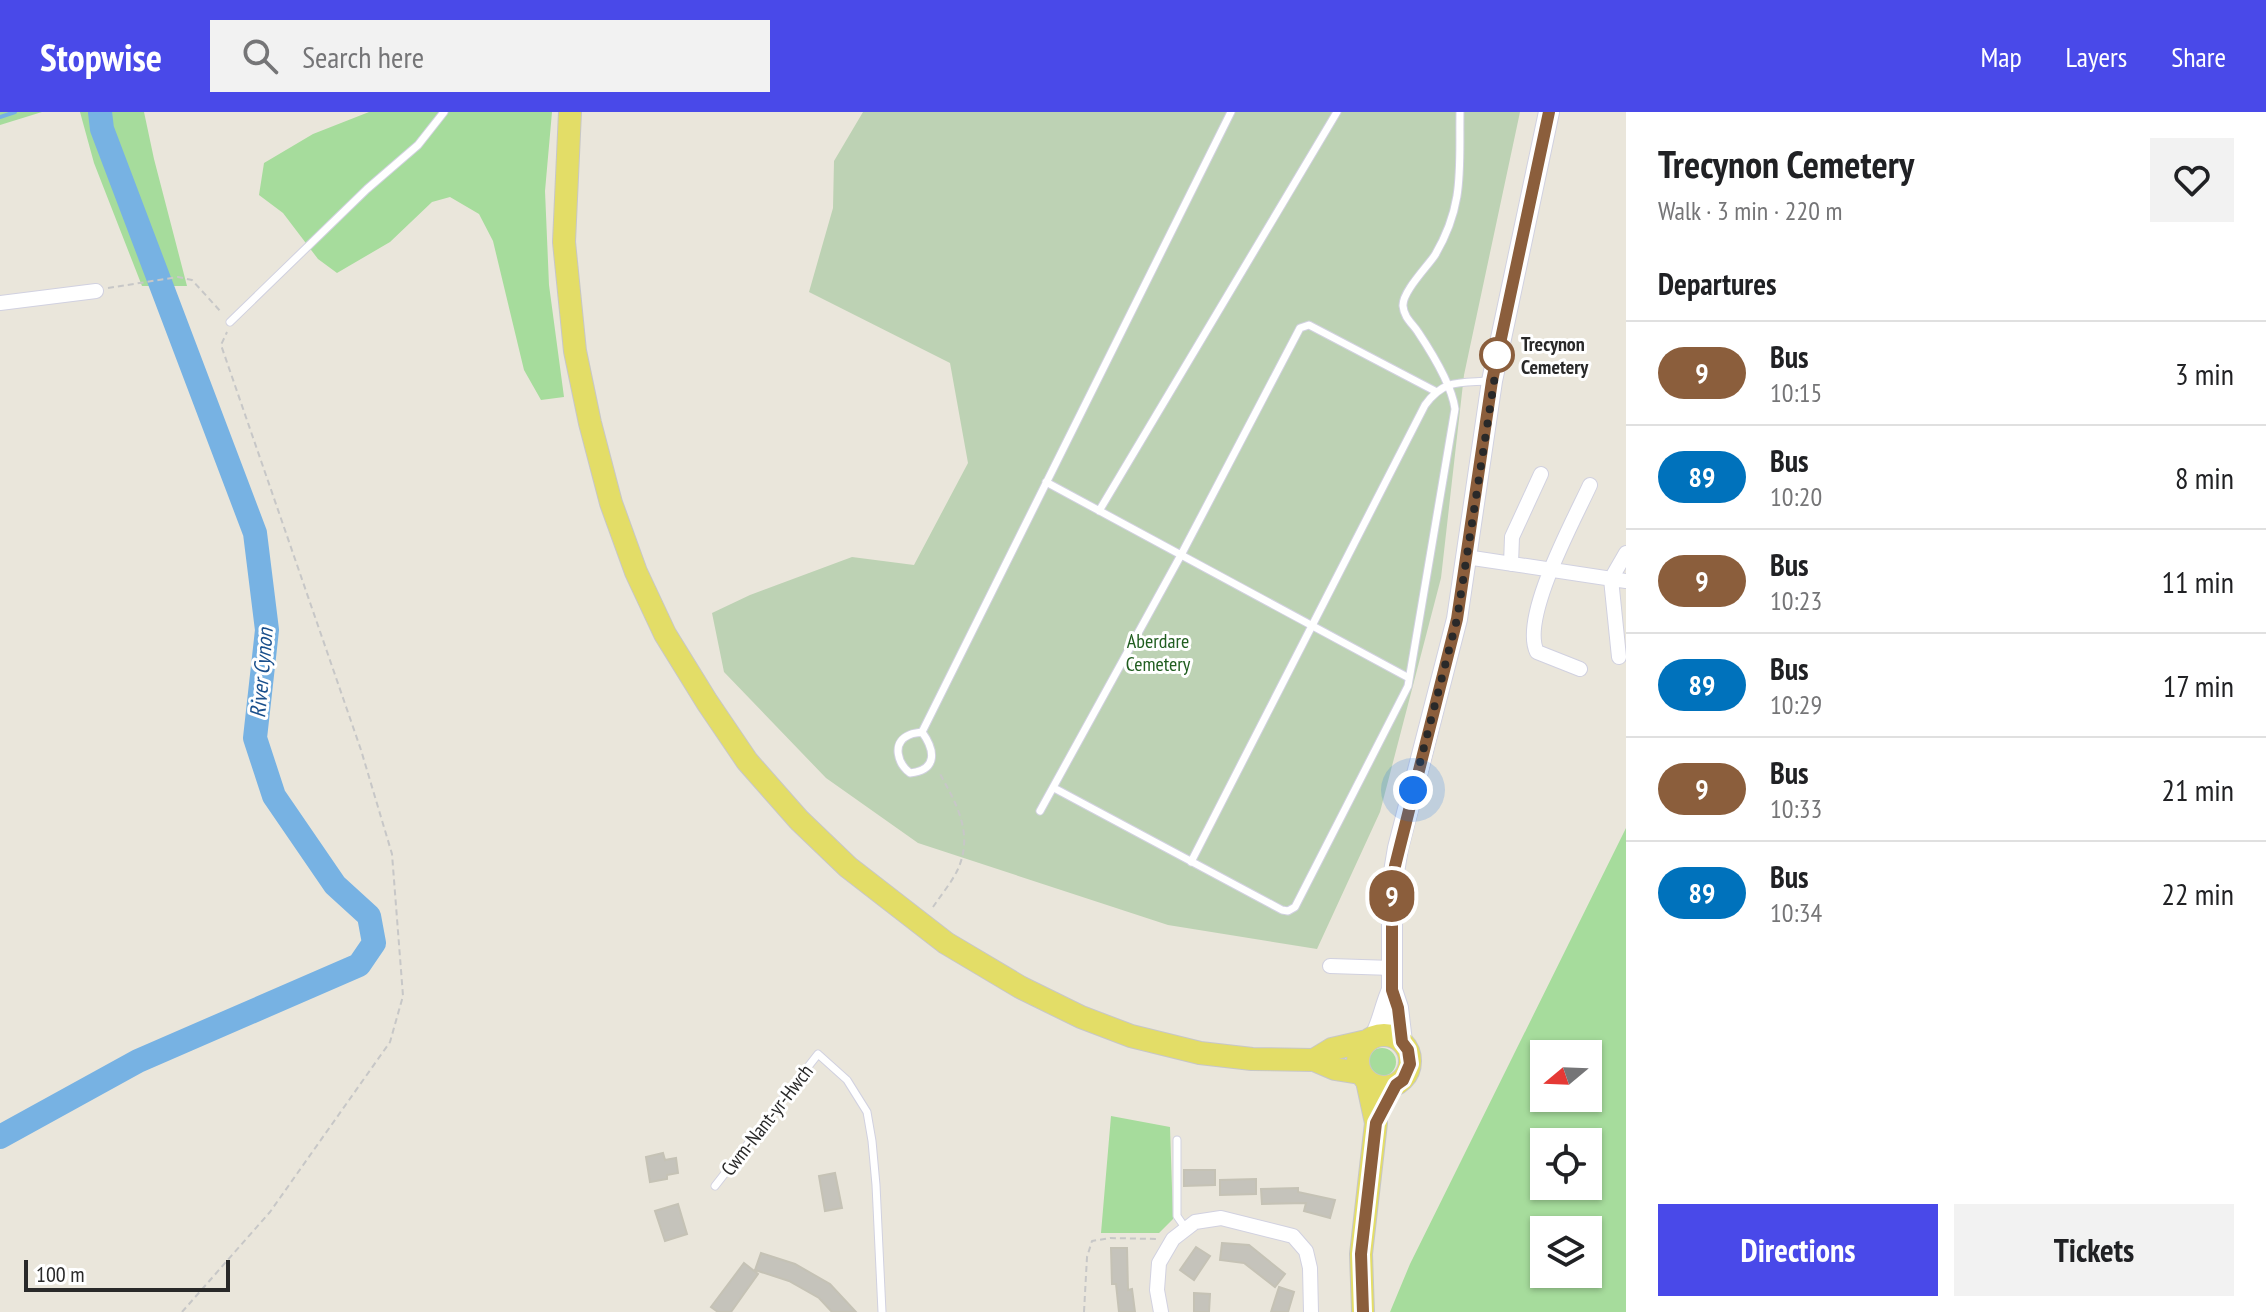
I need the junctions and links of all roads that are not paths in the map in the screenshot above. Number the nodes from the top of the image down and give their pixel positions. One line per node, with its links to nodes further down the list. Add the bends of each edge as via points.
1 (444, 112): 9 (lane, via 418,145)
2 (570, 112): 36 (main road, via 564,242 575,351 611,503 665,634 747,761 848,867 946,943 1020,987 1131,1036 1200,1053)
3 (1231, 112): 14 (lane)
4 (1337, 112): 16 (lane)
5 (1460, 112): 11 (lane, via 1455,213 1403,308)
6 (1549, 112): 10 (main road)
7 (96, 291): 8 (street)
8 (0, 303)
9 (230, 322)
10 (1492, 381): 11 (lane); 19 (main road)
11 (1447, 384): 12 (lane); 26 (lane, via 1455,409)
12 (1435, 391): 18 (lane, via 1309,325 1300,328); 23 (lane)
13 (1541, 474): 20 (street, via 1512,537)
14 (1046, 482): 16 (lane); 27 (lane)
15 (1590, 485): 21 (street)
16 (1099, 511): 18 (lane)
17 (1626, 553): 22 (street)
18 (1181, 555): 23 (lane); 28 (lane)
19 (1466, 557): 20 (street); 32 (main road, via 1457,619 1398,848 1392,884)
20 (1511, 564): 21 (street)
21 (1551, 570): 22 (street); 25 (street, via 1532,643 1537,652)
22 (1619, 580): 24 (street)
23 (1313, 625): 26 (lane); 30 (lane)
24 (1619, 657)
25 (1580, 669)
26 (1409, 678): 30 (lane, via 1295,907 1282,910)
27 (922, 732): 27 (lane, via 909,735 898,749 899,760 910,773 920,772 932,759)
28 (1054, 788): 29 (lane); 30 (lane)
29 (1040, 811)
30 (1191, 862)
31 (1330, 966): 32 (street)
32 (1393, 968): 33 (main road)
33 (1392, 990): 34 (main road); 35 (main road)
34 (1371, 1038): 35 (main road, via 1390,1035); 36 (main road); 37 (main road, via 1358,1054)
35 (1402, 1042): 38 (main road, via 1410,1064)
36 (1314, 1060): 37 (main road)
37 (1363, 1077): 38 (main road, via 1382,1088); 39 (main road)
38 (1396, 1085): 39 (main road)
39 (1376, 1123): 46 (main road, via 1361,1254)
40 (1177, 1140): 42 (lane, via 1177,1216)
41 (715, 1186): 43 (lane, Cwm-Nant-yr-Hwch, via 818,1054 847,1080 867,1112)
42 (1186, 1229): 44 (street, via 1159,1263); 45 (street, via 1221,1218 1293,1236 1306,1251)
43 (882, 1312)
44 (1161, 1312)
45 (1311, 1312)
46 (1363, 1312)

